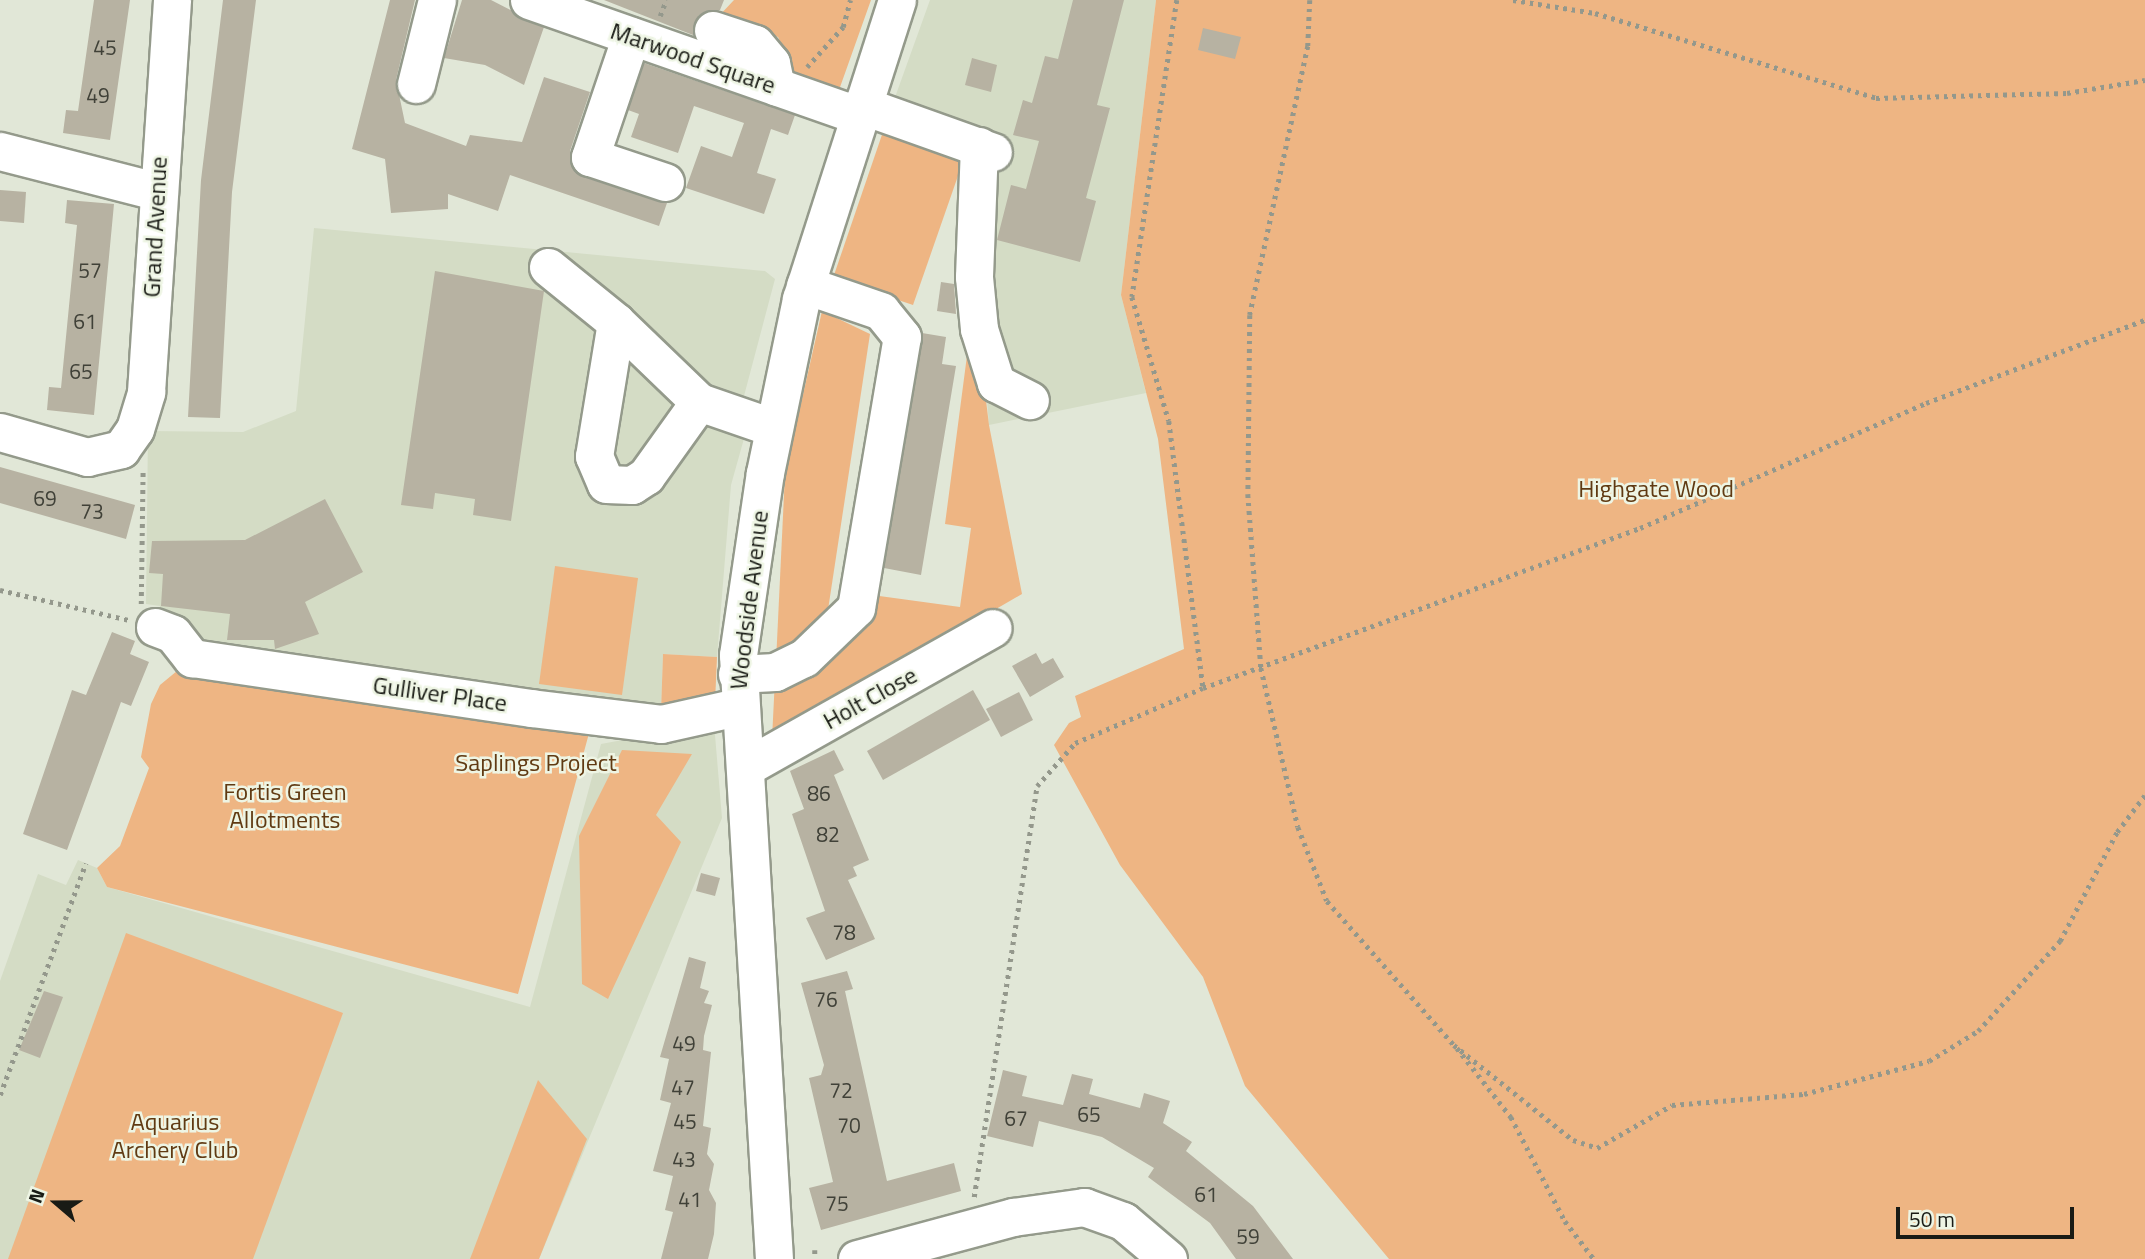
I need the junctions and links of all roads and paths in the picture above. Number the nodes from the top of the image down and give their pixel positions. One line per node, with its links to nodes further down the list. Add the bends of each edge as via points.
1 (172, 0): 17 (street, Grand Avenue)
2 (437, 0): 12 (street)
3 (529, 0): 10 (street, Marwood Square)
4 (850, 0): 13 (path, via 843,27)
5 (897, 0): 14 (street, Woodside Avenue)
6 (1177, 0): 31 (path, via 1132,297 1170,421)
7 (1310, 0): 30 (path, via 1308,46 1250,315 1248,494)
8 (1513, 0): 11 (path, via 1595,13 1876,98 2067,93)
9 (713, 30): 13 (street, via 755,44)
10 (631, 36): 13 (street, Marwood Square); 16 (street, via 590,156)
11 (2145, 80)
12 (416, 84)
13 (785, 90): 14 (street, Marwood Square)
14 (860, 110): 19 (street, Woodside Avenue); 22 (street, Marwood Square, via 986,149 974,277 979,329 996,383)
15 (0, 151): 17 (street)
16 (665, 182)
17 (156, 191): 26 (street, Grand Avenue, via 146,392 135,429)
18 (548, 267): 21 (street)
19 (805, 285): 24 (street, Woodside Avenue); 32 (street, Gulliver Place, via 881,311 902,337 856,608 804,658)
20 (2145, 320): 30 (path, via 1926,403 1640,528)
21 (616, 322): 23 (street); 23 (street, via 594,456 606,484 632,485 646,476)
22 (1030, 400)
23 (699, 402): 24 (street)
24 (774, 428): 32 (street, Woodside Avenue)
25 (0, 432): 26 (street, via 87,457)
26 (121, 449): 28 (path, via 144,462)
27 (0, 590): 28 (path)
28 (146, 619): 32 (street, Gulliver Place, via 173,634 199,660 661,724)
29 (993, 628): 33 (street, Holt Close)
30 (1261, 668): 31 (path); 36 (path, via 1298,827 1327,901)
31 (1203, 688): 38 (path, via 1096,731 1056,758 1037,786)
32 (737, 690): 33 (street, Woodside Avenue)
33 (746, 767): 39 (street, Woodside Avenue)
34 (2145, 795): 36 (path, via 2117,832 2060,941 1978,1031 1929,1061 1804,1094 1672,1105 1597,1148 1573,1140)
35 (86, 863): 37 (path)
36 (1454, 1045): 42 (path, via 1511,1117 1565,1221)
37 (0, 1095)
38 (972, 1208)
39 (774, 1259)
40 (857, 1259): 41 (street, via 1013,1217 1084,1207 1124,1221)
41 (1168, 1259)
42 (1594, 1259)

